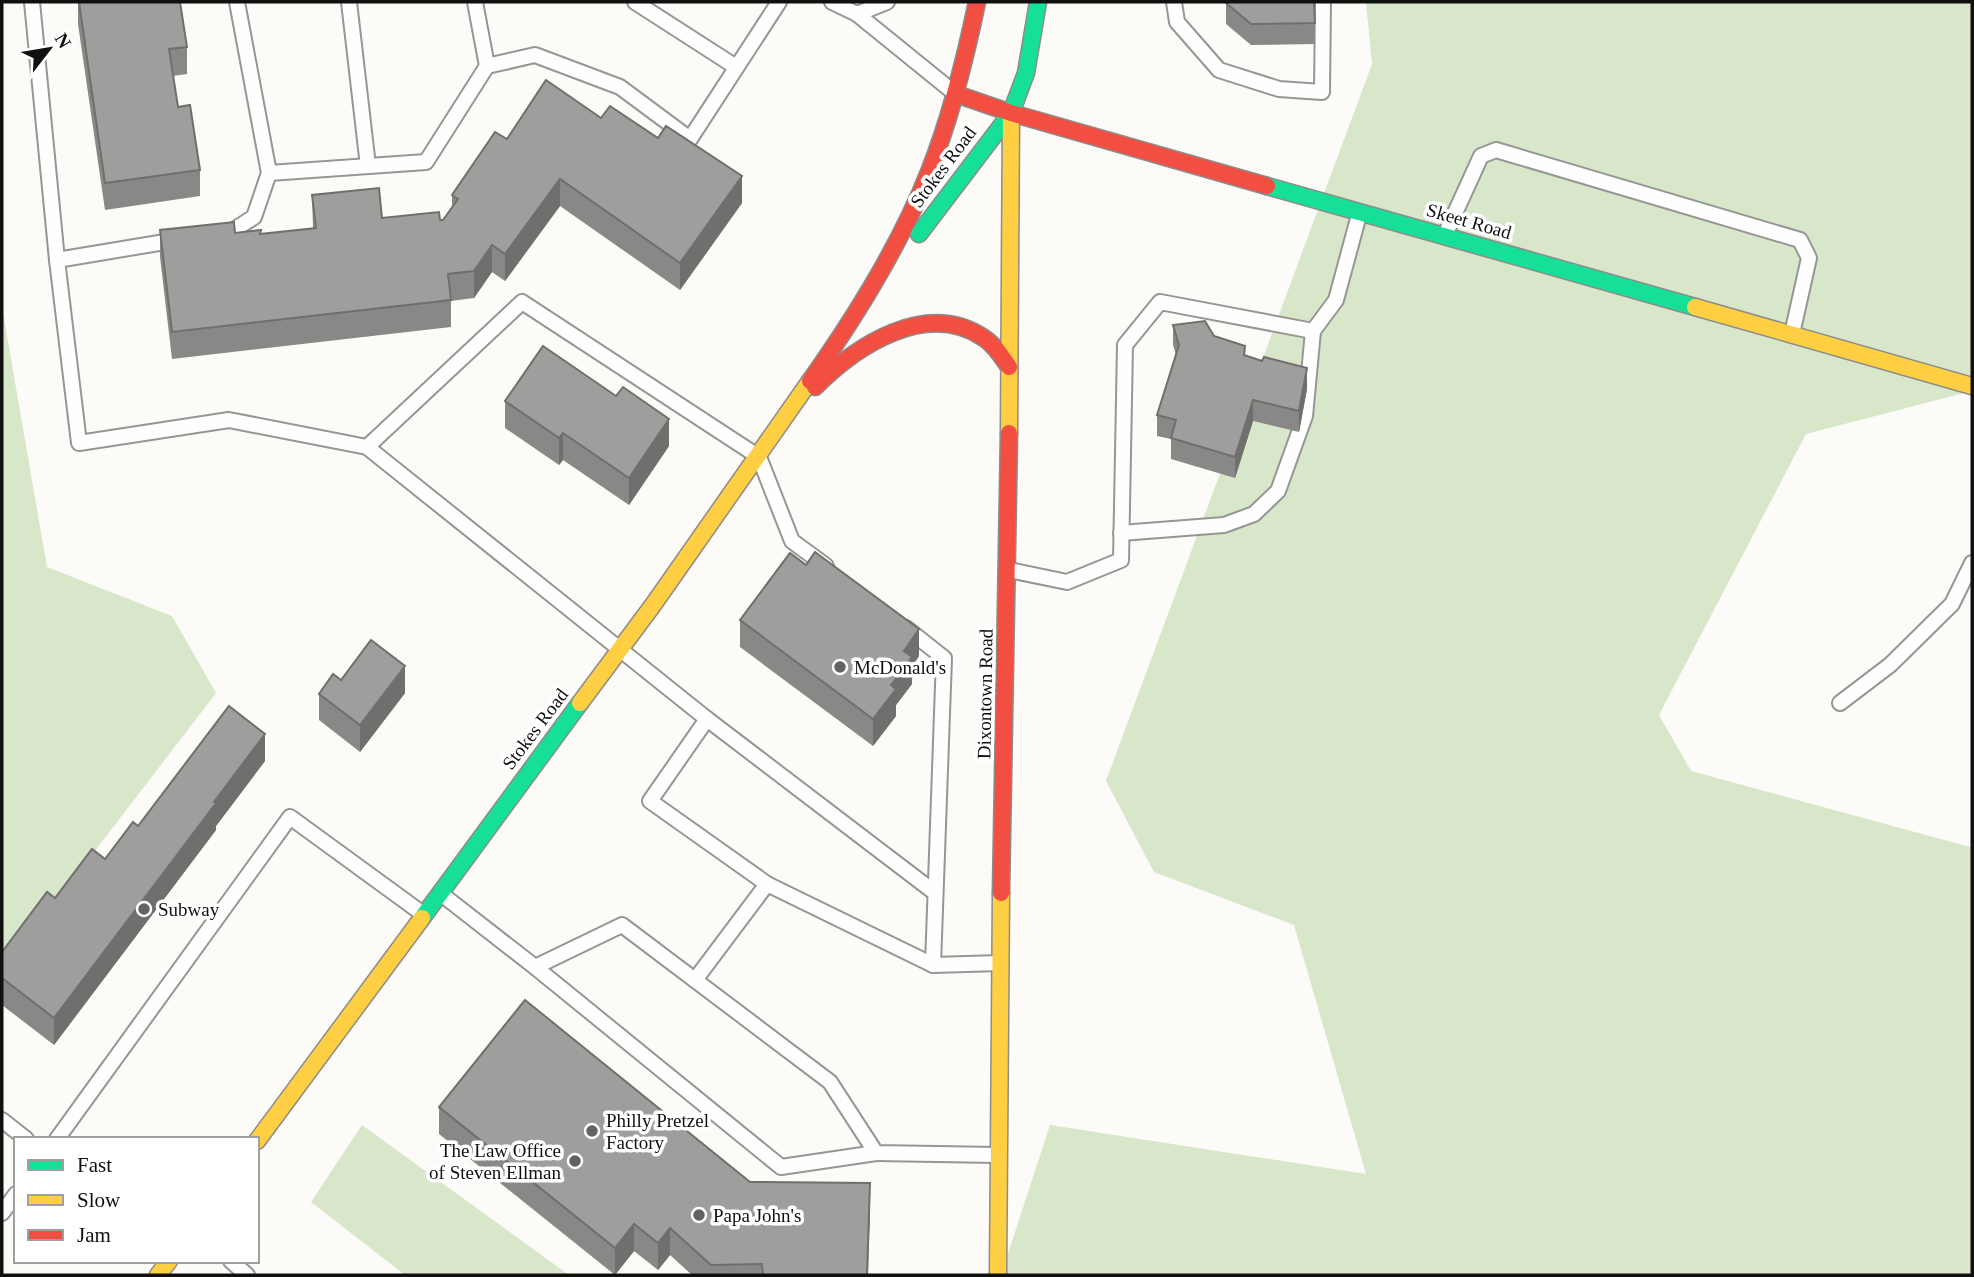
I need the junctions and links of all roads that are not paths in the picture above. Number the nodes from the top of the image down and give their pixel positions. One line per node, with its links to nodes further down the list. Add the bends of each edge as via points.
1 (32, 2): 23 (lane)
2 (237, 2): 20 (lane)
3 (349, 2): 19 (lane)
4 (475, 2): 14 (lane)
5 (635, 2): 15 (lane)
6 (779, 2): 15 (lane)
7 (832, 2): 13 (lane)
8 (887, 2): 13 (lane)
9 (977, 2): 17 (street, Stokes Road)
10 (1038, 2): 18 (street, Stokes Road, via 1026,73)
11 (1174, 2): 12 (lane, via 1177,22 1219,70 1279,89 1322,92)
12 (1323, 2)
13 (857, 14): 17 (lane)
14 (486, 66): 15 (lane, via 535,55 620,87 690,139); 19 (lane, via 426,162)
15 (736, 67)
16 (1011, 71): 18 (street, Dixontown Road)
17 (956, 94): 18 (street, Skeet Road); 26 (street, Stokes Road, via 904,229)
18 (1011, 113): 21 (street, Skeet Road); 26 (street, Stokes Road); 27 (street, Dixontown Road)
19 (368, 166): 20 (lane)
20 (269, 173): 23 (lane, via 254,216 232,231)
21 (1360, 212): 22 (street, Skeet Road); 24 (lane, via 1336,300)
22 (1444, 236): 25 (street, Skeet Road); 25 (lane, via 1481,156 1496,150 1800,240 1809,258)
23 (57, 260): 30 (lane, via 79,443 229,420)
24 (1313, 331): 32 (lane, via 1305,416 1279,491 1254,514 1224,525); 32 (lane, via 1160,302 1125,345)
25 (1791, 335): 28 (street, Skeet Road)
26 (840, 338): 29 (street, Stokes Road)
27 (1009, 367): 29 (street, via 984,338 965,330 917,326 862,346); 34 (street, Dixontown Road)
28 (1972, 386)
29 (793, 407): 31 (street, Stokes Road)
30 (367, 447): 31 (lane, via 522,302); 37 (lane)
31 (759, 457): 35 (lane, via 792,541); 37 (street, Stokes Road)
32 (1121, 533): 34 (lane, via 1121,560 1067,582)
33 (1972, 563): 38 (lane, via 1952,604 1890,665)
34 (1008, 569): 44 (street, Dixontown Road)
35 (836, 574)
36 (890, 616): 42 (lane, via 944,658)
37 (620, 650): 39 (lane); 41 (street, Stokes Road)
38 (1840, 703)
39 (706, 719): 40 (lane, via 650,800); 42 (lane)
40 (767, 884): 45 (lane); 47 (lane)
41 (440, 892): 43 (street, Stokes Road); 46 (lane)
42 (934, 892): 45 (lane)
43 (423, 914): 50 (lane, via 290,817); 51 (street, Stokes Road)
44 (1000, 963): 45 (lane); 53 (street, Dixontown Road)
45 (933, 965)
46 (535, 967): 47 (lane, via 622,925); 52 (lane, via 781,1167)
47 (695, 980): 52 (lane, via 830,1082)
48 (2, 1120): 49 (lane)
49 (23, 1137)
50 (58, 1137)
51 (259, 1138)
52 (876, 1153): 53 (lane)
53 (999, 1156): 58 (street, Dixontown Road)
54 (14, 1197): 55 (lane)
55 (2, 1213)
56 (233, 1263): 57 (lane)
57 (247, 1275)
58 (998, 1275)

